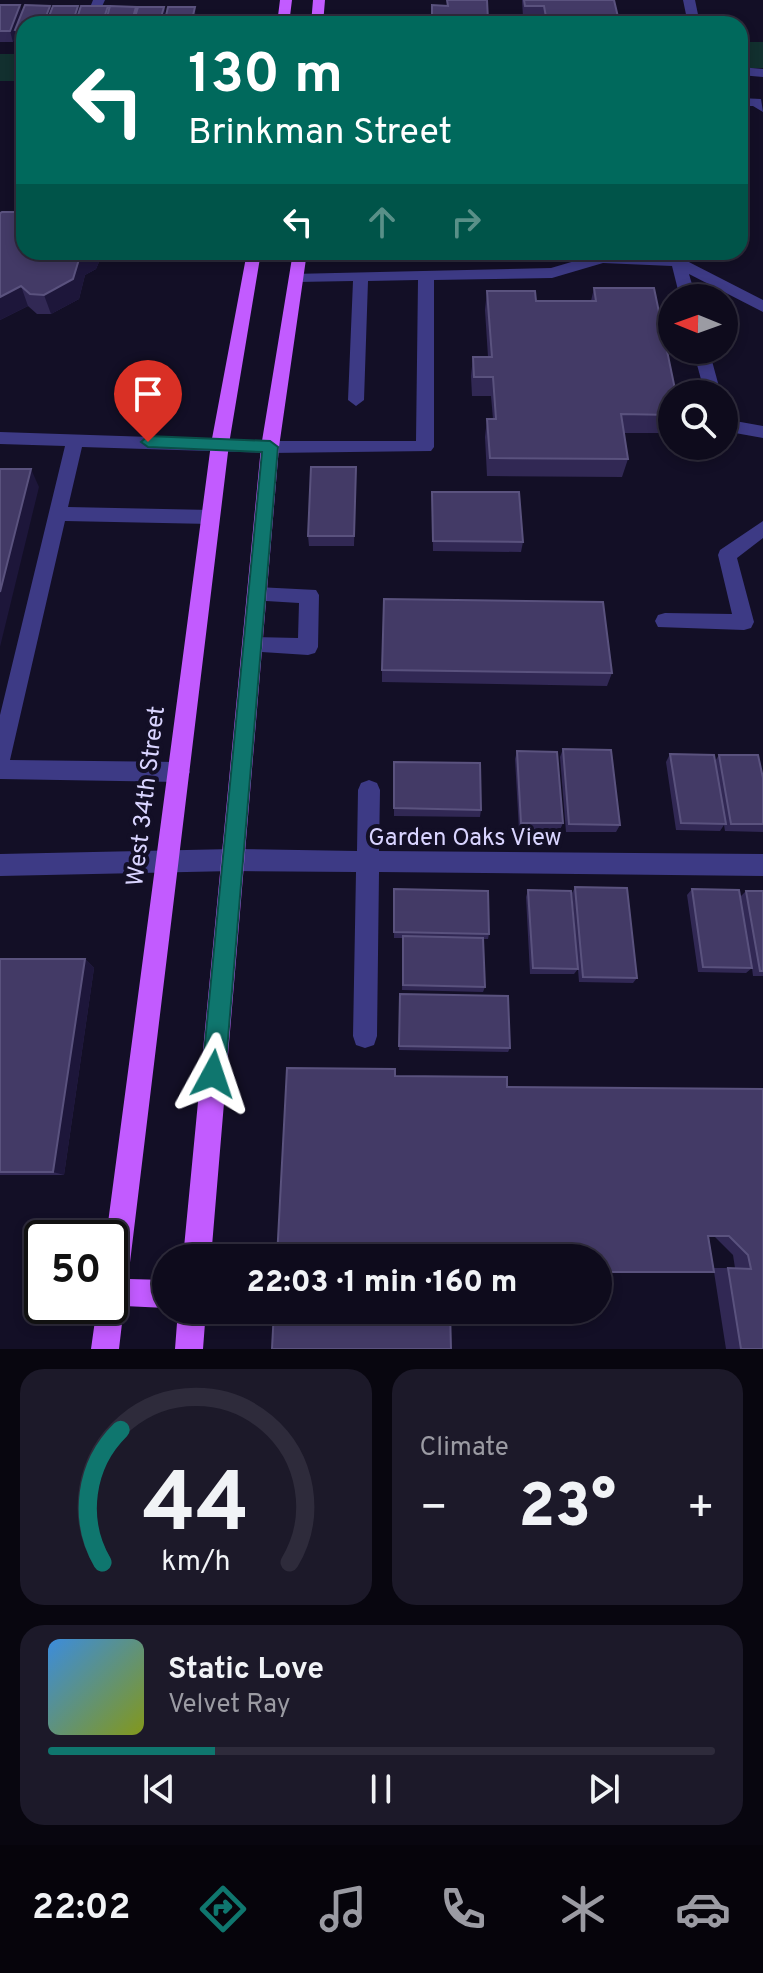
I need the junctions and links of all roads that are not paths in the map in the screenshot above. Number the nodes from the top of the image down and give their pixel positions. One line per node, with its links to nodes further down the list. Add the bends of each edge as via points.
1 (97, 5): 2 (street); 3 (street)
2 (79, 9)
3 (110, 10)
4 (253, 260): 19 (main road, West 34th Street)
5 (299, 260): 11 (main road)
6 (595, 260): 9 (street, via 552,273)
7 (640, 260): 8 (street)
8 (678, 262): 12 (street); 13 (street)
9 (426, 275): 10 (street); 20 (street, via 425,447)
10 (361, 276): 11 (street); 14 (street)
11 (297, 277): 20 (main road)
12 (684, 284)
13 (763, 307)
14 (356, 400)
15 (738, 428): 16 (street)
16 (763, 432)
17 (0, 438): 18 (street)
18 (75, 440): 19 (street); 21 (street)
19 (220, 444): 20 (street); 22 (main road, West 34th Street)
20 (270, 447): 24 (main road)
21 (57, 514): 22 (street); 27 (street)
22 (211, 517): 29 (main road, West 34th Street)
23 (763, 528): 25 (street, via 727,555 744,622)
24 (257, 595): 26 (main road); 26 (street, via 309,595 308,647)
25 (665, 621)
26 (252, 645): 32 (main road)
27 (0, 759)
28 (0, 769): 29 (street)
29 (179, 772): 31 (main road, West 34th Street)
30 (369, 790): 33 (street)
31 (167, 860): 32 (street, Garden Oaks View); 34 (street, Garden Oaks View); 37 (main road, West 34th Street)
32 (233, 860): 33 (street, Garden Oaks View); 38 (main road)
33 (367, 862): 35 (street, Garden Oaks View); 36 (street)
34 (0, 865)
35 (763, 865)
36 (365, 1036)
37 (121, 1220)
38 (198, 1244)
39 (128, 1293): 40 (main road)
40 (152, 1293)
41 (108, 1324): 43 (main road, West 34th Street)
42 (191, 1324): 44 (main road)
43 (105, 1349)
44 (189, 1349)

